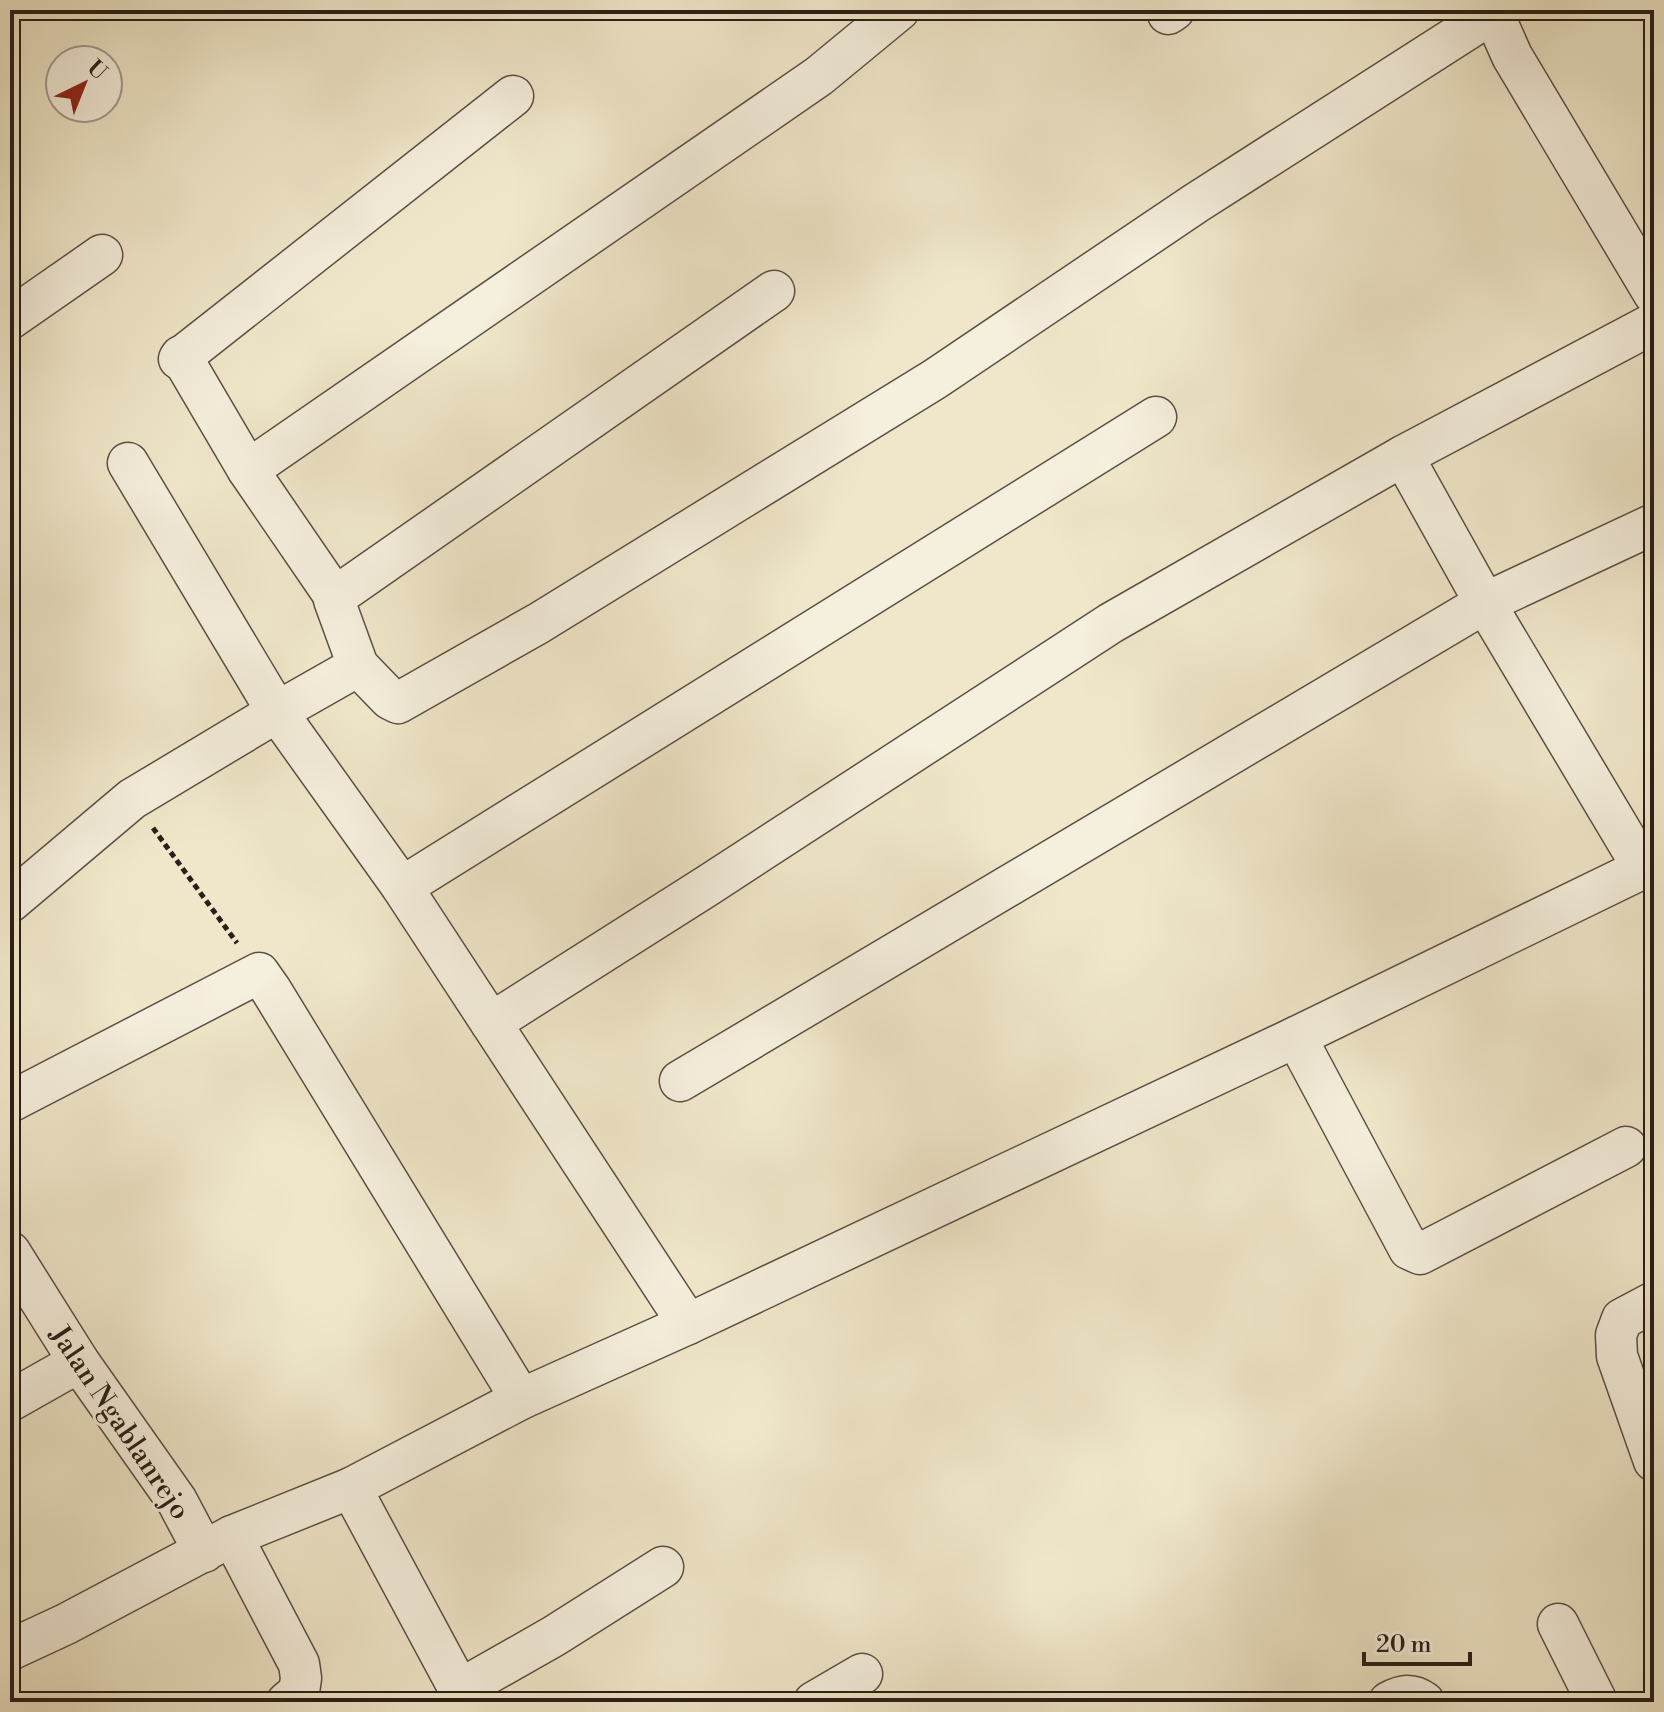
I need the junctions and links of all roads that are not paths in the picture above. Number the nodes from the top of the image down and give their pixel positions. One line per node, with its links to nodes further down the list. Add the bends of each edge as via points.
1 (899, 10): 12 (street, via 819,76)
2 (1494, 11): 6 (street, via 1512,56); 16 (street, via 935,379 539,623 398,703)
3 (513, 96): 12 (street, via 180,358)
4 (102, 255): 7 (street)
5 (774, 291): 14 (street)
6 (1654, 294)
7 (10, 319)
8 (1654, 323): 10 (street)
9 (1156, 417): 19 (street)
10 (1403, 456): 15 (street); 21 (street, via 1111,623)
11 (128, 463): 17 (street)
12 (248, 470): 14 (street)
13 (1654, 524): 15 (street)
14 (335, 597): 16 (street)
15 (1485, 603): 18 (street); 23 (street)
16 (358, 666): 17 (street)
17 (277, 712): 19 (street); 20 (street, via 132,799)
18 (1649, 865): 22 (street)
19 (402, 887): 21 (street)
20 (10, 902)
21 (491, 1023): 28 (street)
22 (1296, 1037): 25 (street, via 1414,1252 1420,1254); 28 (street)
23 (680, 1081)
24 (10, 1102): 30 (street, via 259,973)
25 (1626, 1147)
26 (10, 1252): 29 (street, Jalan Ngablanrejo)
27 (1654, 1302): 32 (street, via 1622,1319 1616,1335 1617,1356)
28 (688, 1324): 30 (street)
29 (79, 1362): 31 (street); 34 (street, Jalan Ngablanrejo, via 177,1501)
30 (521, 1399): 33 (street)
31 (10, 1401)
32 (1654, 1461)
33 (351, 1488): 34 (street); 39 (street)
34 (218, 1544): 37 (street); 40 (street, Jalan Ngablanrejo, via 299,1664 299,1692)
35 (663, 1567): 39 (street)
36 (1558, 1624): 44 (street)
37 (10, 1650)
38 (862, 1674): 41 (street)
39 (462, 1696)
40 (287, 1702)
41 (814, 1702)
42 (1389, 1702): 43 (street, via 1401,1695)
43 (1424, 1702)
44 (1597, 1702)

